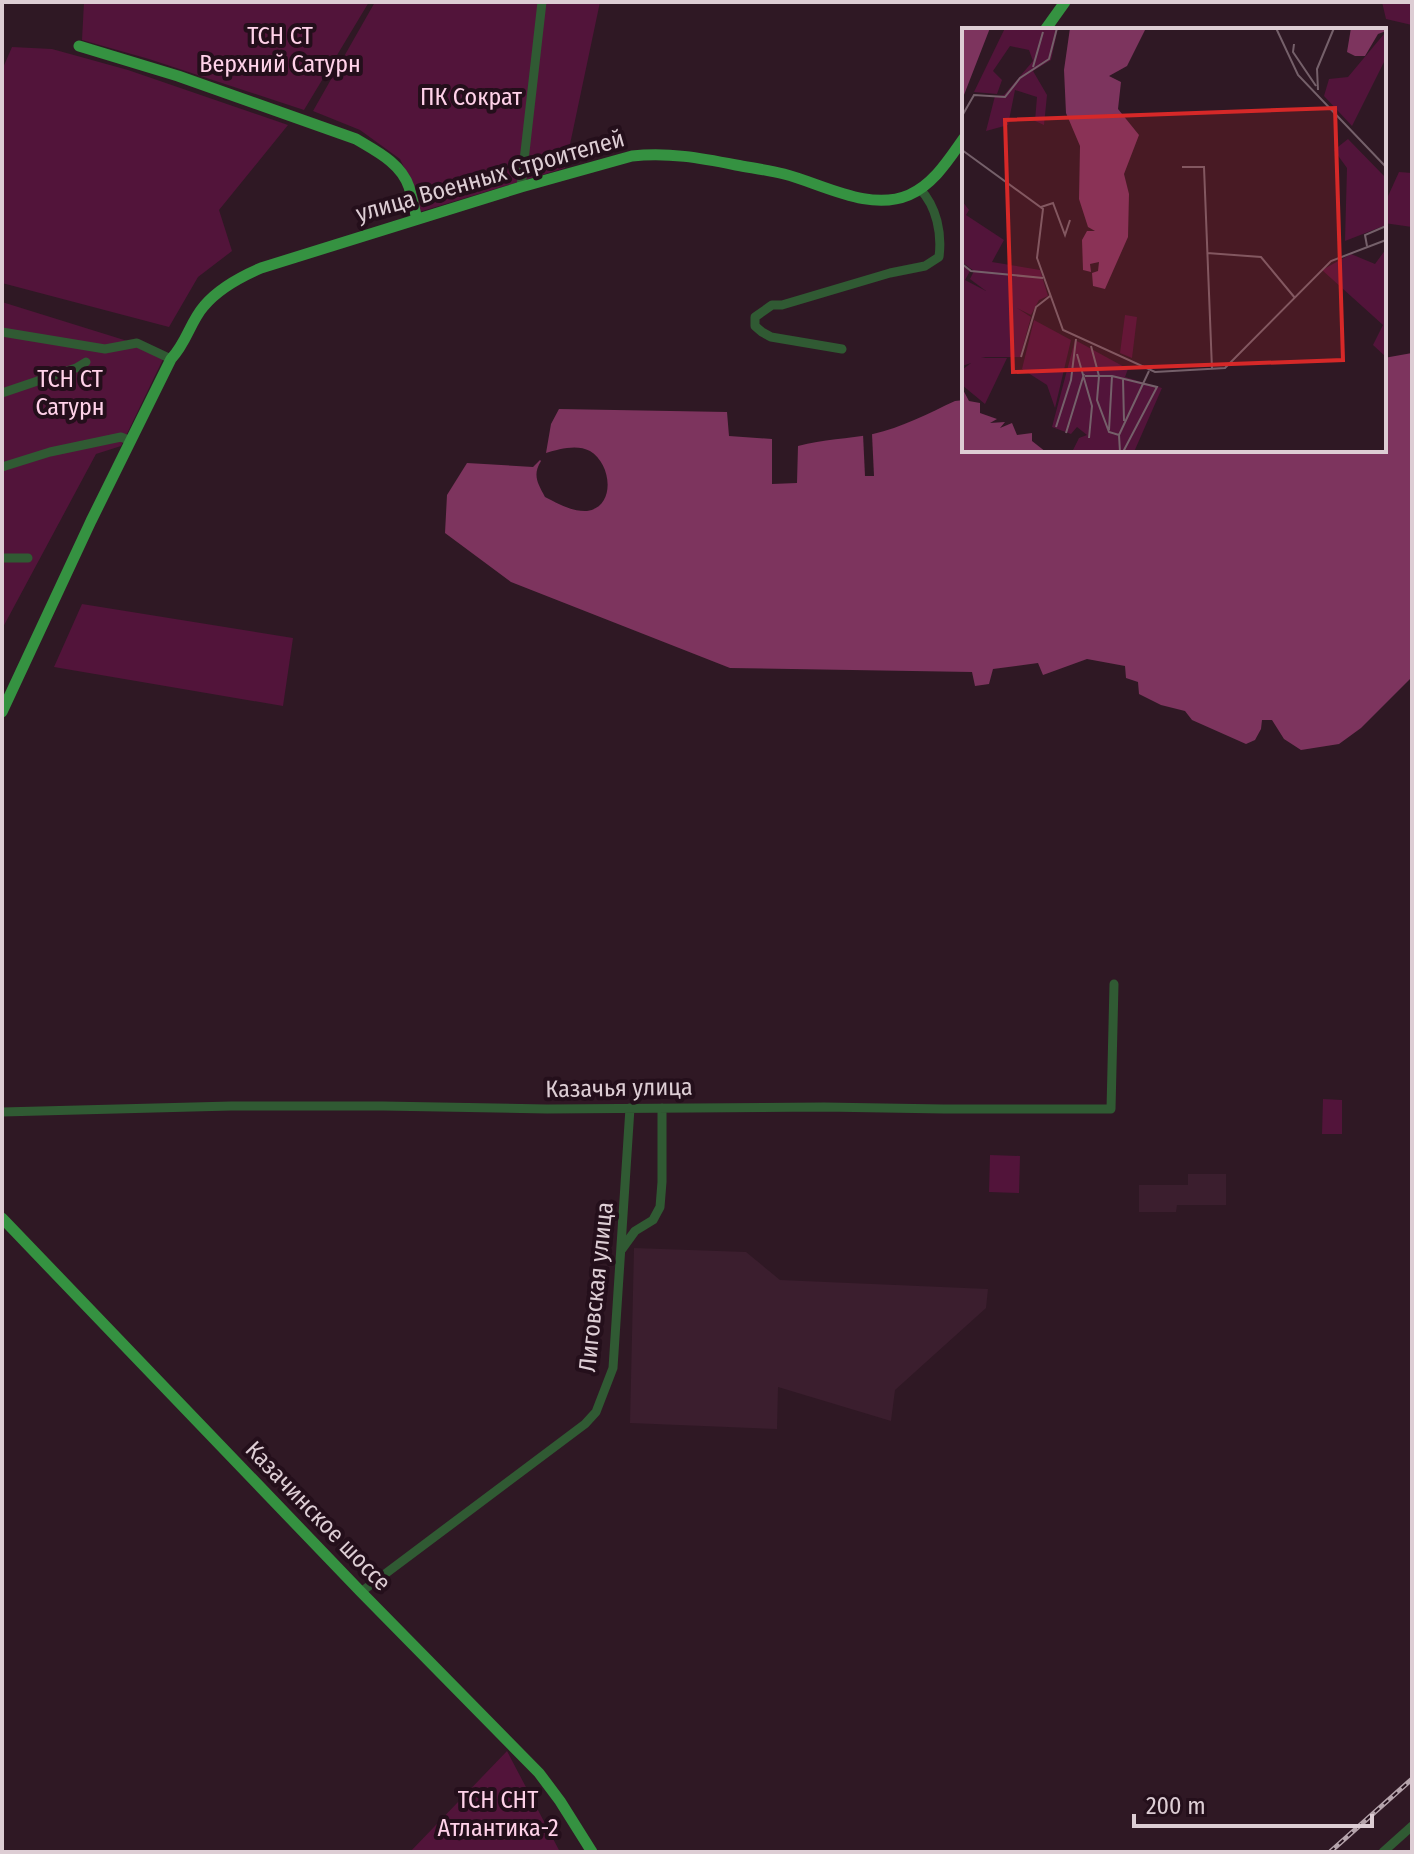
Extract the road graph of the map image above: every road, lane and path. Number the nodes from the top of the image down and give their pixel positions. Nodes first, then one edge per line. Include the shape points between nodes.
1 (542, 2) edge
2 (1065, 2) edge
3 (1046, 28) edge
4 (79, 46) dead end
5 (962, 141) edge
6 (408, 185) junction
7 (521, 187) junction
8 (920, 189) junction
9 (449, 209) junction
10 (417, 219) junction
11 (391, 227) junction
12 (2, 332) edge
13 (842, 349) dead end
14 (171, 359) junction
15 (86, 362) dead end
16 (2, 393) edge
17 (131, 441) junction
18 (2, 467) edge
19 (2, 558) edge
20 (28, 558) dead end
21 (2, 712) edge
22 (1114, 984) dead end
23 (630, 1108) junction
24 (662, 1108) junction
25 (2, 1112) edge
26 (2, 1218) edge
27 (622, 1249) junction
28 (361, 1592) junction
29 (1412, 1826) edge
30 (592, 1852) edge
31 (1383, 1852) edge

1 - 7 street
2 - 3 main road
4 - 6 main road via 356,139 396,166
5 - 8 main road
6 - 9 main road via 428,208
6 - 10 main road
6 - 11 main road via 407,209
7 - 8 main road, улица Военных Строителей via 655,153 784,174 877,200
7 - 9 main road, улица Военных Строителей
8 - 13 street via 935,212 939,257 925,266 772,305 755,317 755,326 771,337
9 - 10 main road, улица Военных Строителей
10 - 11 main road, улица Военных Строителей
11 - 14 main road, улица Военных Строителей via 241,277 204,306
12 - 14 street via 105,349 137,343
14 - 17 main road
15 - 16 street
17 - 18 street via 121,437
17 - 21 main road
19 - 20 street
22 - 24 street, Казачья улица via 1111,1109
23 - 24 street, Казачья улица
23 - 25 street, Казачья улица via 231,1106
23 - 27 street, Лиговская улица
24 - 27 street via 660,1207
26 - 28 main road, Казачинское шоссе
27 - 28 street, Лиговская улица via 613,1368 596,1412
28 - 30 main road, Казачинское шоссе via 539,1773
29 - 31 street

